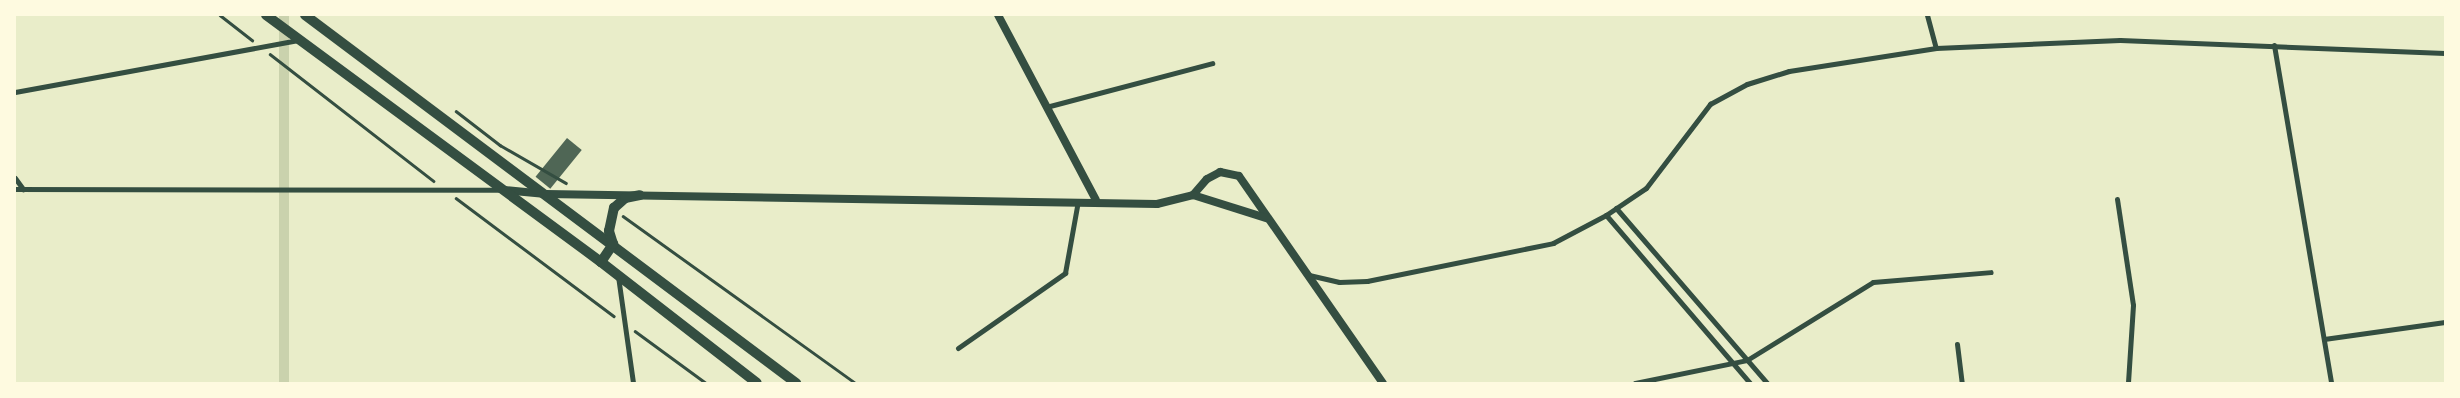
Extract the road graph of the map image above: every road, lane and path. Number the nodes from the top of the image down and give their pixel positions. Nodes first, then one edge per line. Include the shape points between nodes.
1 (220, 15) edge
2 (266, 15) edge
3 (305, 15) edge
4 (998, 15) edge
5 (1927, 15) edge
6 (299, 40) junction
7 (259, 45) dead end
8 (2274, 45) junction
9 (1936, 48) junction
10 (266, 51) dead end
11 (2445, 53) edge
12 (1212, 63) dead end
13 (15, 92) edge
14 (1046, 107) junction
15 (15, 178) edge
16 (436, 183) dead end
17 (15, 189) edge
18 (23, 189) junction
19 (502, 190) junction
20 (546, 194) junction
21 (452, 195) dead end
22 (640, 195) junction
23 (1193, 195) junction
24 (2117, 199) dead end
25 (1078, 200) junction
26 (1096, 200) junction
27 (1616, 208) junction
28 (1606, 215) junction
29 (1266, 218) junction
30 (613, 244) junction
31 (601, 262) junction
32 (1991, 272) dead end
33 (1308, 275) junction
34 (618, 276) junction
35 (618, 319) dead end
36 (2445, 322) edge
37 (634, 330) dead end
38 (2324, 340) junction
39 (1957, 344) dead end
40 (958, 348) dead end
41 (1747, 360) junction
42 (1731, 362) junction
43 (633, 383) edge
44 (706, 383) edge
45 (757, 383) edge
46 (796, 383) edge
47 (1383, 383) edge
48 (1635, 383) edge
49 (1750, 383) edge
50 (1767, 383) edge
51 (1962, 383) edge
52 (2128, 383) edge
53 (2331, 383) edge

1 - 7 path
2 - 6 main road
3 - 20 main road
4 - 14 street
5 - 9 street
6 - 13 street
6 - 19 main road
8 - 9 street via 2120,40
8 - 11 street
8 - 38 street
9 - 27 street via 1789,71 1747,84 1710,104 1646,188
10 - 16 path
12 - 14 street
14 - 26 street
15 - 18 street
17 - 18 street
18 - 19 street
19 - 20 street
19 - 31 main road
20 - 22 street
20 - 30 main road
21 - 35 path
22 - 25 street
22 - 30 main road via 625,198 614,208 609,231
23 - 26 street via 1157,204
23 - 29 street
23 - 29 street via 1207,179 1220,172 1239,176
24 - 52 street via 2133,305
25 - 26 street
25 - 40 street via 1065,273
27 - 28 street
27 - 41 street
28 - 33 street via 1553,243 1367,281 1339,282
28 - 42 street
29 - 33 street
30 - 31 main road
30 - 46 main road
31 - 34 main road
32 - 41 street via 1874,282
33 - 47 street
34 - 43 street
34 - 45 main road
36 - 38 street
37 - 44 path
38 - 53 street
39 - 51 street
41 - 42 street
41 - 50 street
42 - 48 street
42 - 49 street

